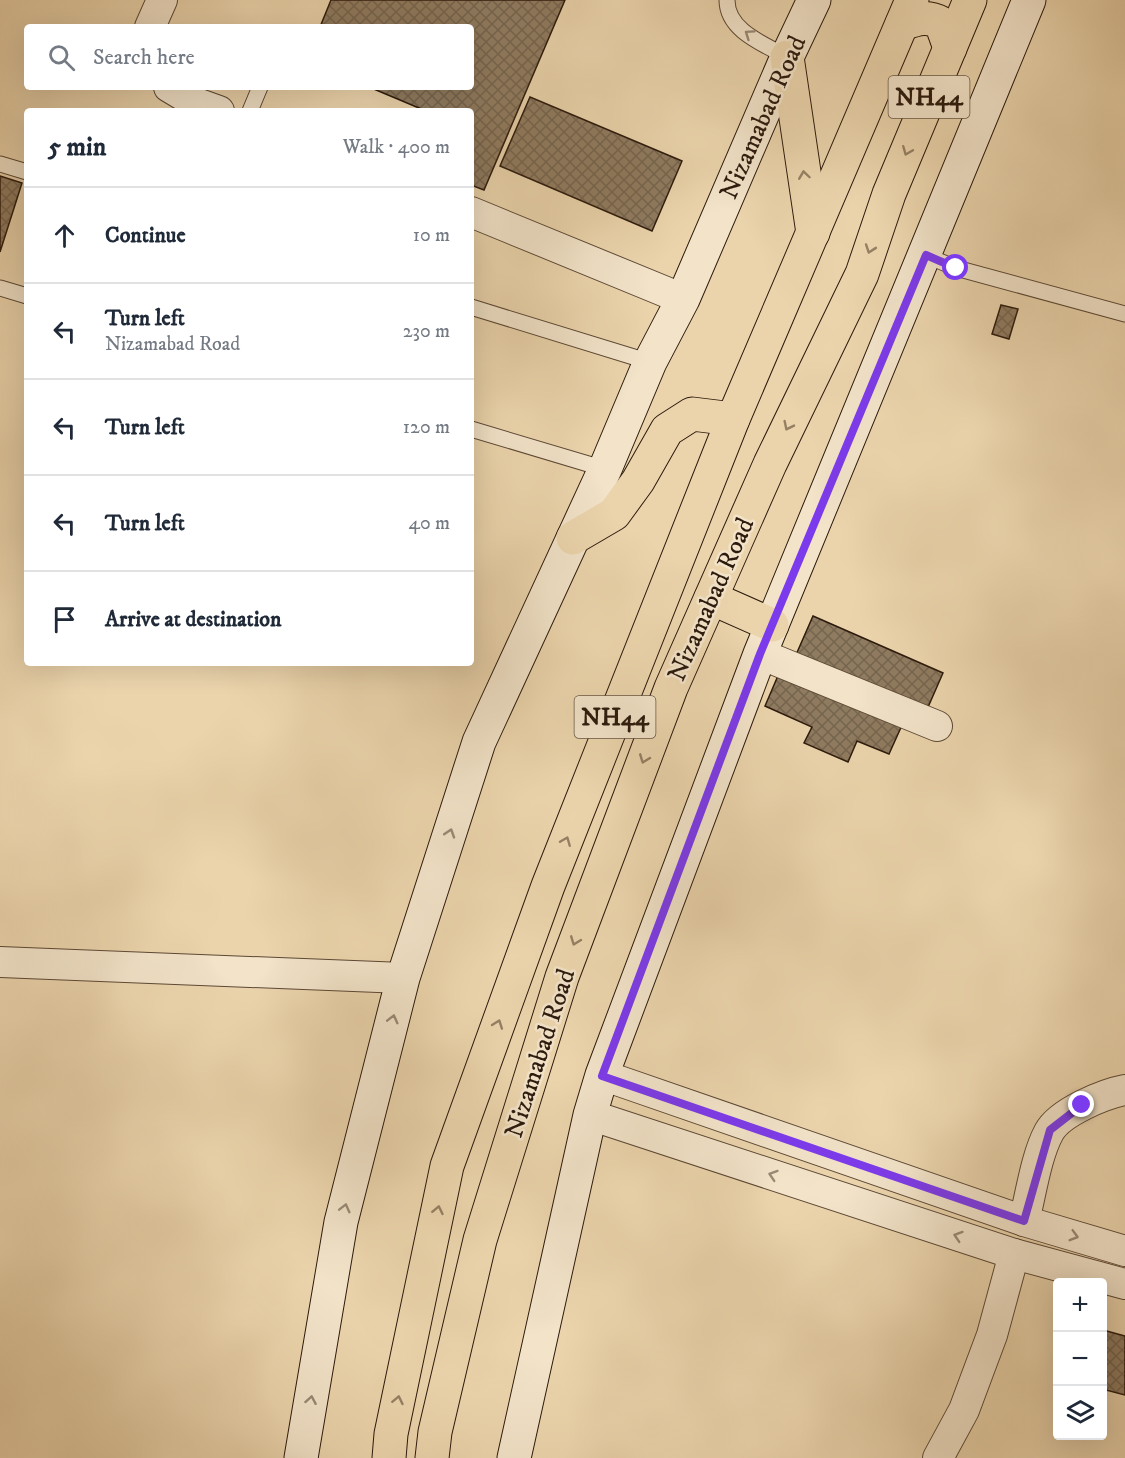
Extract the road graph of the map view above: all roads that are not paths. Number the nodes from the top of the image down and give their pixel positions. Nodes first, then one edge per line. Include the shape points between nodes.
1 (162, 0) edge
2 (727, 0) edge
3 (814, 0) edge
4 (970, 0) edge
5 (1029, 0) edge
6 (907, 12) edge
7 (151, 24) edge
8 (950, 48) junction
9 (787, 57) junction
10 (174, 90) edge
11 (259, 90) edge
12 (211, 108) edge
13 (251, 108) edge
14 (0, 164) edge
15 (24, 171) edge
16 (474, 213) edge
17 (813, 233) junction
18 (926, 255) junction
19 (0, 288) edge
20 (24, 295) edge
21 (683, 299) junction
22 (474, 308) edge
23 (1125, 314) edge
24 (650, 362) junction
25 (733, 419) junction
26 (474, 430) edge
27 (605, 469) junction
28 (573, 538) junction
29 (711, 598) junction
30 (766, 639) junction
31 (937, 726) dead end
32 (0, 962) edge
33 (403, 978) junction
34 (602, 1076) junction
35 (1125, 1090) edge
36 (590, 1115) junction
37 (1024, 1221) junction
38 (1125, 1251) edge
39 (1014, 1254) junction
40 (1125, 1284) edge
41 (301, 1458) edge
42 (389, 1458) edge
43 (432, 1458) edge
44 (514, 1458) edge
45 (938, 1458) edge

1 - 7 street
9 -> 2 lane via 746,33 730,18
3 - 9 main road, Nizamabad Road
4 - 8 highway, Nizamabad Road / NH44
5 - 18 main road
6 - 8 highway via 941,23
6 - 17 highway, Nizamabad Road / NH44
8 -> 29 highway, Nizamabad Road / NH44 via 861,274
17 -> 9 highway
9 - 21 main road, Nizamabad Road
10 - 12 street
11 - 13 lane
14 - 15 lane
16 - 21 street
17 - 25 highway, Nizamabad Road / NH44
18 - 23 lane via 956,268
18 - 30 main road
19 - 20 lane
21 - 24 main road, Nizamabad Road
22 - 24 lane
24 - 27 main road, Nizamabad Road
25 - 28 highway via 692,414 667,430 614,514
42 -> 25 highway, Nizamabad Road / NH44 via 447,1166 548,886
26 - 27 lane
27 - 28 main road, Nizamabad Road
33 -> 28 main road, Nizamabad Road via 479,742
29 - 30 highway
29 -> 43 highway, Nizamabad Road / NH44 via 671,688 562,977 480,1240
30 - 31 street
30 - 34 main road
32 - 33 street
41 -> 33 main road, Nizamabad Road via 341,1222
34 - 36 main road
34 - 37 street
35 - 37 street via 1104,1094 1082,1105 1050,1130
39 -> 36 street
36 - 44 main road
37 -> 38 street
39 - 40 street
39 - 45 street via 992,1335 964,1410

